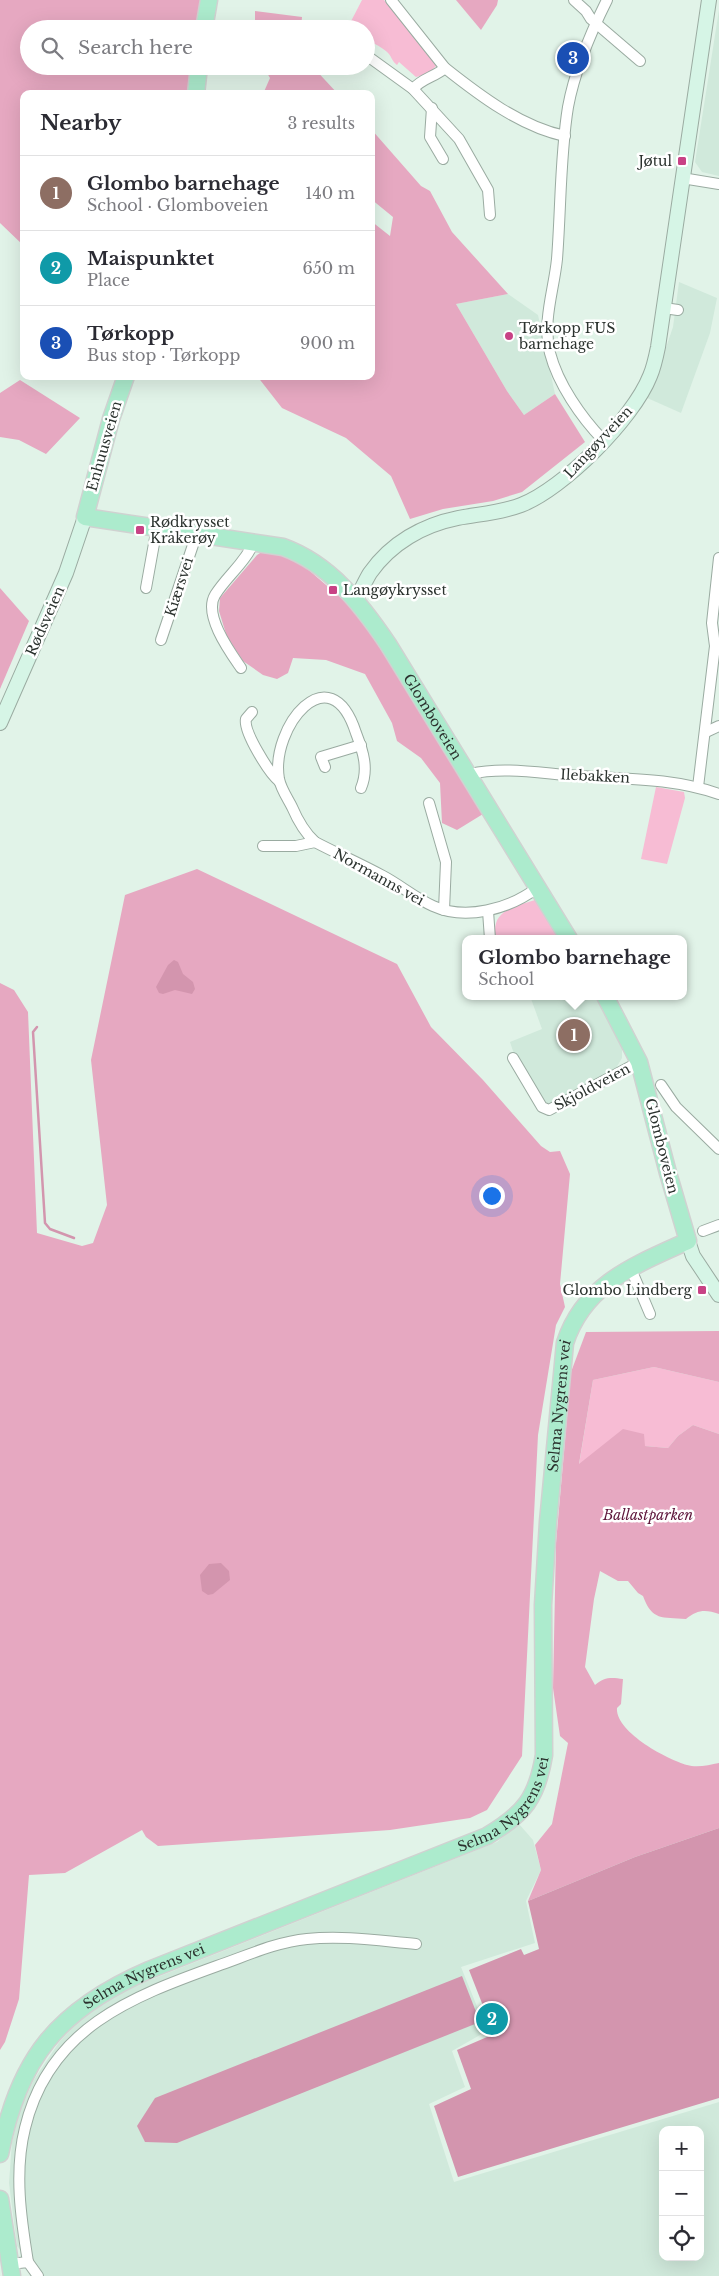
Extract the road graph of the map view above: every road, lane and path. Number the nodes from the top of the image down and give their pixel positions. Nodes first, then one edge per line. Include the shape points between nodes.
1 (209, 0) edge
2 (391, 0) edge
3 (574, 0) edge
4 (607, 0) edge
5 (709, 0) edge
6 (206, 20) edge
7 (595, 23) junction
8 (640, 61) dead end
9 (375, 62) edge
10 (445, 68) junction
11 (198, 75) edge
12 (413, 89) junction
13 (196, 90) edge
14 (432, 108) junction
15 (565, 136) junction
16 (444, 159) dead end
17 (682, 178) junction
18 (719, 184) edge
19 (490, 215) dead end
20 (664, 308) junction
21 (678, 310) dead end
22 (125, 380) edge
23 (603, 440) junction
24 (85, 517) junction
25 (157, 527) junction
26 (197, 533) junction
27 (254, 542) junction
28 (719, 558) edge
29 (146, 588) dead end
30 (350, 594) junction
31 (161, 640) dead end
32 (717, 641) edge
33 (241, 668) dead end
34 (252, 712) dead end
35 (0, 723) edge
36 (719, 726) edge
37 (706, 732) junction
38 (360, 745) junction
39 (325, 768) dead end
40 (470, 774) junction
41 (279, 781) junction
42 (698, 787) junction
43 (361, 788) dead end
44 (719, 794) edge
45 (429, 803) dead end
46 (315, 842) junction
47 (263, 846) dead end
48 (537, 888) junction
49 (444, 910) junction
50 (488, 910) junction
51 (490, 935) edge
52 (566, 935) edge
53 (607, 1000) edge
54 (513, 1058) dead end
55 (639, 1062) junction
56 (661, 1085) dead end
57 (719, 1149) edge
58 (719, 1225) edge
59 (703, 1231) dead end
60 (688, 1241) junction
61 (632, 1269) junction
62 (719, 1295) edge
63 (650, 1314) dead end
64 (416, 1944) dead end
65 (0, 2154) edge
66 (0, 2200) edge
67 (28, 2262) junction
68 (11, 2270) edge
69 (38, 2276) edge

1 - 6 main road
2 - 10 street
3 - 7 street
4 - 7 street
5 - 17 main road, Langøyveien
7 - 8 street
7 - 15 street via 575,80
9 - 12 street
10 - 12 street via 420,81
10 - 15 street via 504,110
11 - 13 main road
12 - 14 street
14 - 16 street via 430,137
14 - 19 street via 458,139 488,190
15 - 23 street via 548,337 560,379
17 - 18 street
17 - 20 main road, Langøyveien
20 - 21 street
20 - 23 main road, Langøyveien via 650,376 630,409
22 - 24 main road, Enhuusveien
23 - 30 main road, Langøyveien via 545,492 511,508 426,527 401,541
24 - 25 main road, Glomboveien
24 - 35 main road, Rødsveien via 66,572
25 - 26 main road, Glomboveien
25 - 29 street
26 - 27 main road, Glomboveien
26 - 31 street, Kiærsvei
27 - 30 main road, Glomboveien via 282,547 302,556
27 - 33 street via 215,595 212,604 218,628
28 - 32 street via 712,623
30 - 40 main road, Glomboveien via 388,644
32 - 37 street
34 - 41 street, Normanns vei via 246,719 246,730
36 - 37 street
37 - 42 street
38 - 39 street via 321,757
38 - 41 street, Normanns vei via 343,705 324,698 315,699 296,713 288,730 278,765
38 - 43 street, Normanns vei via 366,776
40 - 42 street, Ilebakken via 498,770 658,780
40 - 48 main road, Glomboveien
41 - 46 street, Normanns vei via 298,821
42 - 44 street, Ilebakken
45 - 49 street, Normanns vei via 446,862
46 - 47 street via 296,846
46 - 49 street, Normanns vei
48 - 50 street, Normanns vei via 525,897
48 - 52 main road, Glomboveien
49 - 50 street, Normanns vei via 466,913
50 - 51 street
53 - 55 main road, Glomboveien
54 - 55 street, Skjoldveien via 542,1107 549,1110
55 - 60 main road, Glomboveien
56 - 57 street via 676,1107
58 - 59 street
60 - 61 main road, Selma Nygrens vei
60 - 62 main road, Glomboveien via 693,1256
61 - 63 street
61 - 65 main road, Selma Nygrens vei via 608,1282 582,1306 565,1343 543,1604 544,1755 541,1775 526,1806 507,1824 487,1836 149,1970 104,1991 56,2030 29,2066 6,2120
64 - 67 street via 317,1938 280,1944 136,1997 92,2024 73,2040 47,2074 25,2126 19,2172
66 - 68 main road
67 - 68 street
67 - 69 street

